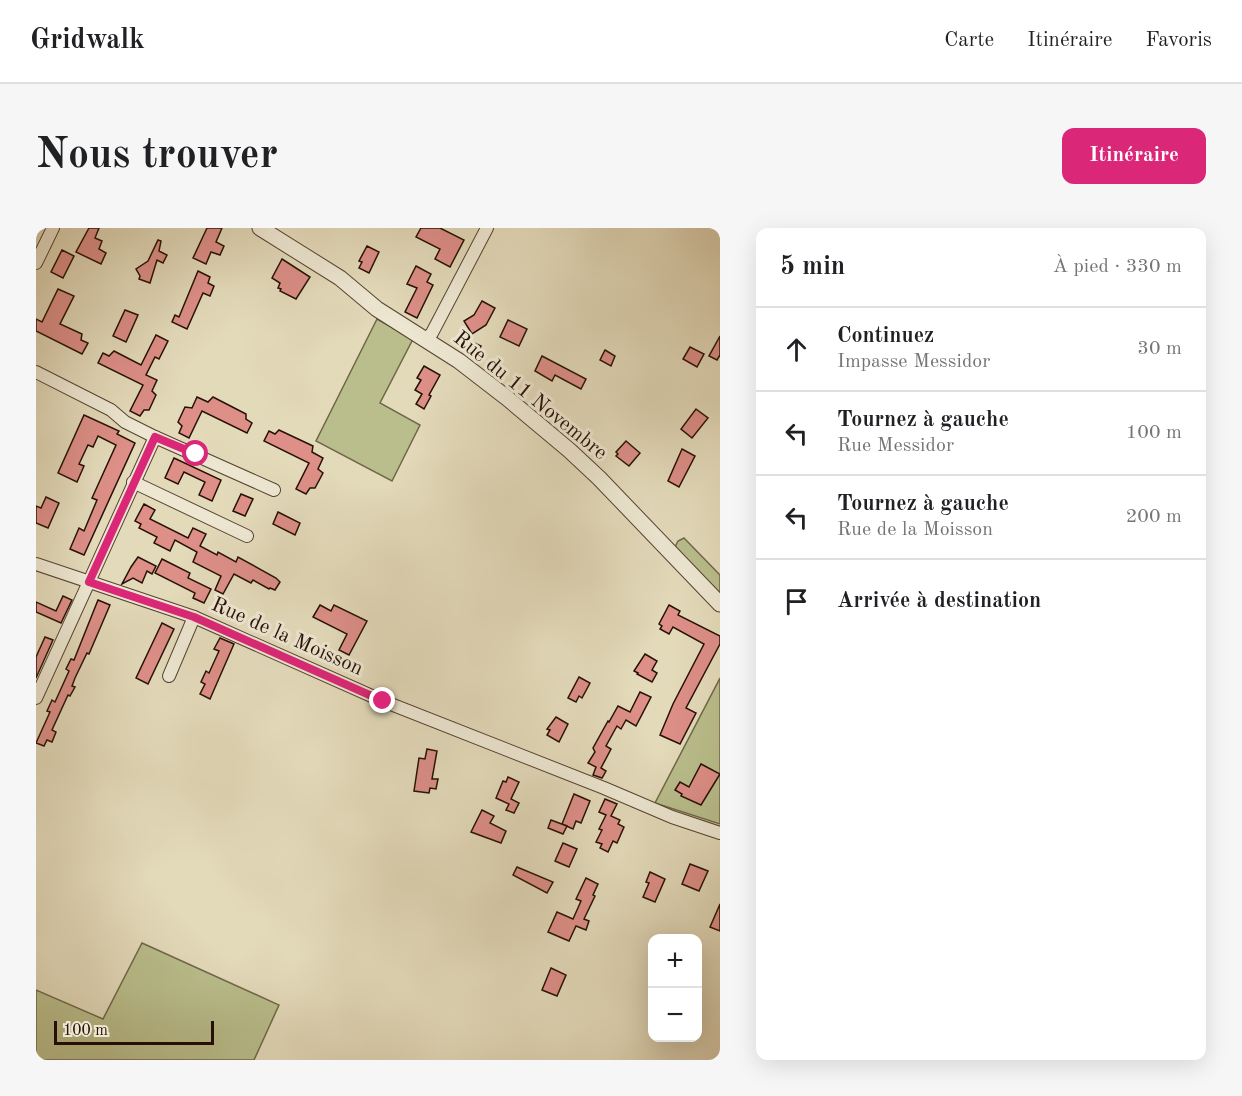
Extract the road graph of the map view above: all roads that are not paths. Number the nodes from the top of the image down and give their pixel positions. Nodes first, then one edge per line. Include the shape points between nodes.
1 (53, 228) edge
2 (260, 228) edge
3 (486, 229) edge
4 (36, 263) edge
5 (426, 340) junction
6 (36, 372) edge
7 (155, 437) junction
8 (133, 482) junction
9 (274, 490) dead end
10 (247, 536) dead end
11 (36, 564) edge
12 (89, 582) junction
13 (720, 604) edge
14 (194, 617) junction
15 (169, 676) dead end
16 (36, 698) edge
17 (720, 833) edge

1 - 4 street
2 - 5 street, Rue du 11 Novembre via 340,278 377,309
3 - 5 street
5 - 13 street, Rue du 11 Novembre via 459,361 569,450
6 - 7 street
7 - 8 street
7 - 9 street
8 - 10 street
8 - 12 street
11 - 12 street, Rue de la Moisson
12 - 14 street, Rue de la Moisson
12 - 16 street
14 - 15 street
14 - 17 street, Rue de la Moisson via 394,705

